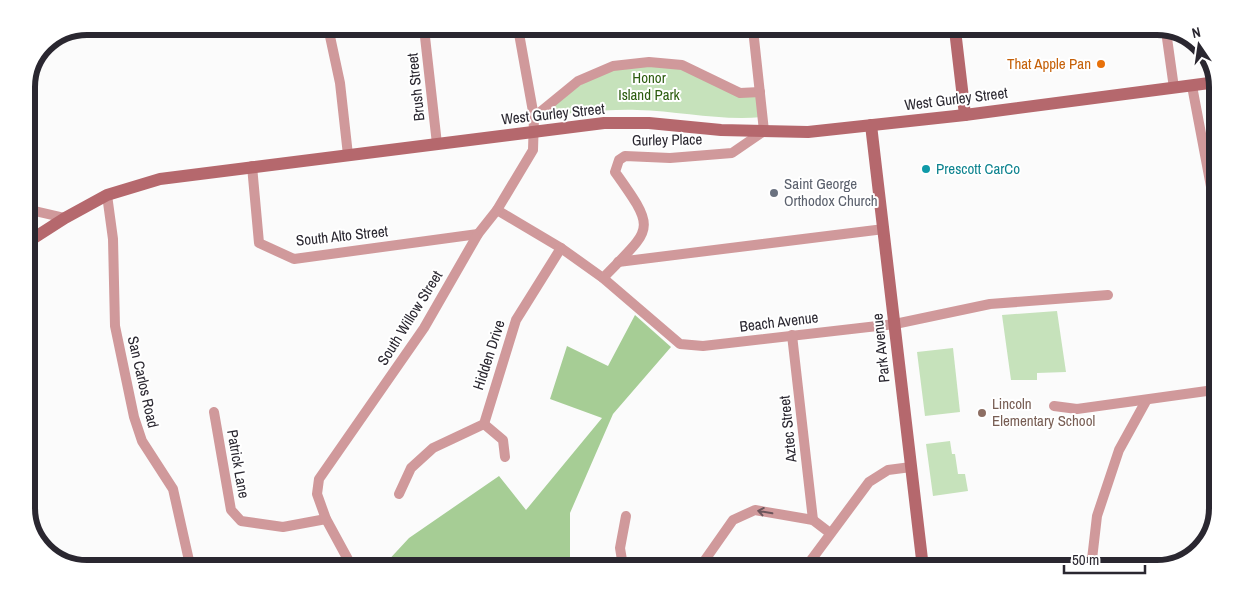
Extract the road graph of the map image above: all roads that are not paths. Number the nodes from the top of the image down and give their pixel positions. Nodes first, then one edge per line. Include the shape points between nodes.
1 (330, 35) edge
2 (425, 35) edge
3 (519, 35) edge
4 (753, 35) edge
5 (956, 35) edge
6 (1167, 36) edge
7 (1209, 83) edge
8 (1192, 86) junction
9 (1174, 88) junction
10 (760, 92) junction
11 (965, 115) junction
12 (534, 116) junction
13 (871, 125) junction
14 (535, 131) junction
15 (764, 131) junction
16 (437, 144) junction
17 (348, 155) junction
18 (252, 166) junction
19 (1209, 176) edge
20 (107, 195) junction
21 (497, 210) junction
22 (35, 211) edge
23 (65, 218) junction
24 (884, 229) junction
25 (478, 234) junction
26 (35, 237) edge
27 (561, 248) junction
28 (618, 262) junction
29 (602, 278) junction
30 (1108, 295) dead end
31 (895, 324) junction
32 (792, 334) junction
33 (1209, 391) edge
34 (1146, 401) junction
35 (1054, 406) dead end
36 (214, 412) dead end
37 (484, 424) junction
38 (506, 457) dead end
39 (911, 467) junction
40 (399, 494) dead end
41 (626, 516) dead end
42 (326, 519) junction
43 (813, 520) junction
44 (830, 533) junction
45 (189, 560) edge
46 (348, 560) edge
47 (622, 560) edge
48 (705, 560) edge
49 (811, 560) edge
50 (922, 560) edge
51 (1092, 560) edge

1 - 17 street via 340,83
2 - 16 street, Brush Street
3 - 12 street, South Willow Street
4 - 10 street
5 - 11 main road
6 - 9 street
7 - 8 main road, West Gurley Street
8 - 9 main road, West Gurley Street
8 - 19 street
9 - 11 main road, West Gurley Street
10 - 12 street via 740,93 682,65 649,62 613,66 578,81
10 - 15 street
11 - 13 main road, West Gurley Street
12 - 14 street, South Willow Street
13 - 15 main road, West Gurley Street via 808,132
13 - 24 main road, Park Avenue
14 - 15 main road, West Gurley Street via 604,123 640,123
14 - 16 main road, West Gurley Street
14 - 21 street, South Willow Street via 533,150
15 - 28 street, Gurley Place via 732,153 670,158 625,156 620,160 615,172 638,205 646,226 642,238
16 - 17 main road, West Gurley Street
17 - 18 main road, West Gurley Street
18 - 20 main road, West Gurley Street via 160,179
18 - 25 street, South Alto Street via 259,243 294,259
20 - 23 main road, West Gurley Street
20 - 45 street, San Carlos Road via 113,239 115,326 134,417 142,441 173,489
21 - 25 street, South Willow Street
21 - 27 street, Beach Avenue
22 - 23 street
23 - 26 main road, West Gurley Street
24 - 28 street
24 - 31 main road, Park Avenue
25 - 42 street, South Willow Street via 424,328 319,479 317,494
27 - 29 street, Beach Avenue
27 - 37 street, Hidden Drive via 516,320
28 - 29 street, Gurley Place
29 - 32 street, Beach Avenue via 680,344 703,346
30 - 31 street, Beach Avenue via 990,304
31 - 32 street, Beach Avenue
31 - 39 main road, Park Avenue
32 - 43 street, Aztec Street
33 - 34 street
34 - 35 street via 1077,409
34 - 51 street via 1119,450 1097,516
36 - 42 street, Patrick Lane via 231,510 241,521 283,527
37 - 38 street via 503,440
37 - 40 street via 432,448 411,468
39 - 44 street via 888,470 869,482
39 - 50 main road, Park Avenue
41 - 47 street via 620,548
42 - 46 street, South Willow Street
43 - 44 street
43 -> 48 street via 755,510 733,520
44 - 49 street

